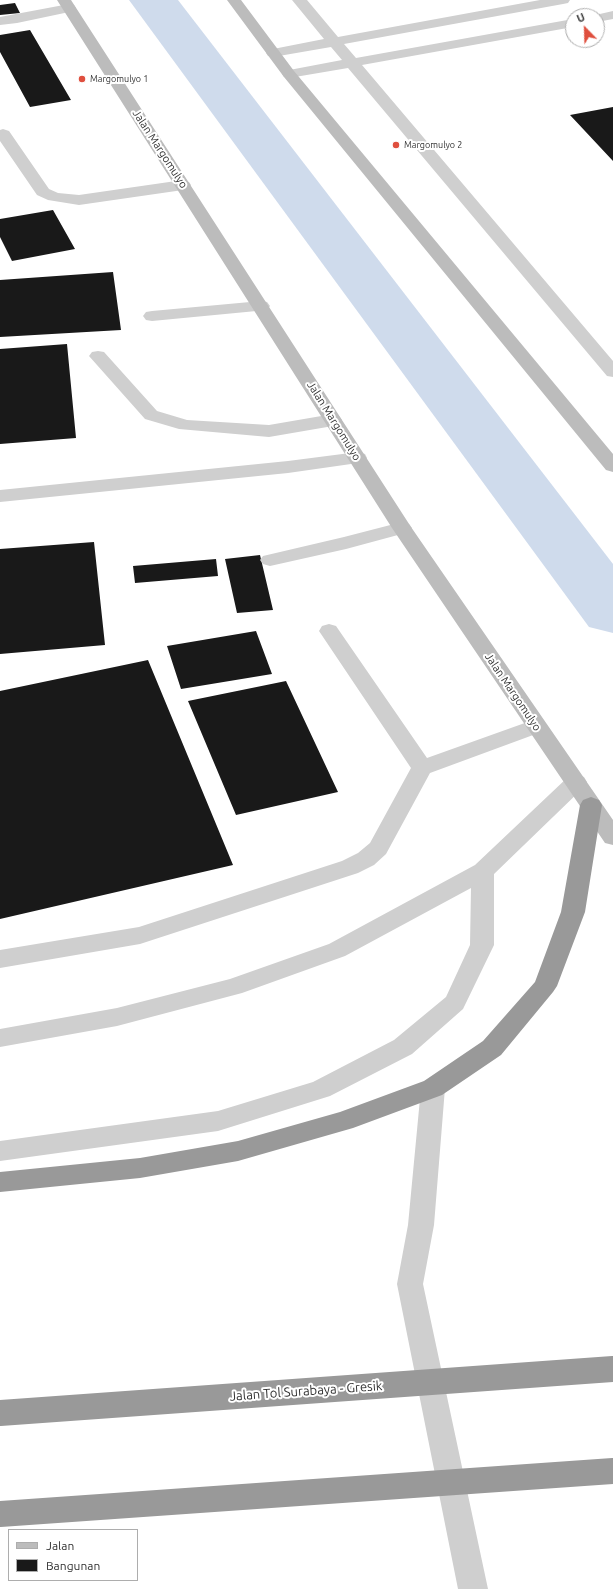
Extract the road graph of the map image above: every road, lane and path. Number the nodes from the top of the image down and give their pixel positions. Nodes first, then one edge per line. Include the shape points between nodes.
1 (234, 0) edge
2 (299, 0) edge
3 (563, 0) edge
4 (66, 4) edge
5 (0, 21) edge
6 (565, 24) edge
7 (336, 42) junction
8 (273, 54) junction
9 (352, 63) junction
10 (289, 74) junction
11 (4, 134) dead end
12 (183, 184) junction
13 (261, 306) junction
14 (152, 316) dead end
15 (98, 356) dead end
16 (613, 372) edge
17 (333, 420) junction
18 (358, 458) junction
19 (613, 466) edge
20 (0, 496) edge
21 (402, 528) junction
22 (270, 560) dead end
23 (329, 631) dead end
24 (536, 726) junction
25 (422, 768) junction
26 (576, 782) junction
27 (591, 805) junction
28 (613, 838) edge
29 (483, 871) junction
30 (0, 959) edge
31 (0, 1038) edge
32 (433, 1088) junction
33 (0, 1151) edge
34 (0, 1182) edge
35 (613, 1369) edge
36 (0, 1413) edge
37 (613, 1470) edge
38 (0, 1514) edge
39 (472, 1589) edge

1 - 8 main road
2 - 7 lane
3 - 7 lane
4 - 5 lane via 17,19
4 - 12 main road, Jalan Margomulyo
6 - 9 lane
7 - 8 lane
7 - 9 lane
8 - 10 main road
9 - 10 lane
9 - 16 lane
10 - 19 main road
11 - 12 lane via 43,192 54,197 79,200
12 - 13 main road, Jalan Margomulyo
13 - 14 lane
13 - 17 main road, Jalan Margomulyo
15 - 17 lane via 151,415 186,425 269,431
17 - 18 main road, Jalan Margomulyo
18 - 20 lane
18 - 21 main road, Jalan Margomulyo
21 - 22 lane
21 - 24 main road, Jalan Margomulyo
23 - 25 lane
24 - 25 lane
24 - 26 main road, Jalan Margomulyo
25 - 30 lane via 378,848 366,859 350,867 140,935
26 - 27 main road, Jalan Margomulyo
26 - 29 lane
27 - 28 main road, Jalan Margomulyo
27 - 32 highway via 573,912 545,986 492,1048
29 - 31 lane via 337,950 234,987 117,1017
29 - 33 lane via 482,945 455,1003 403,1047 321,1089 218,1121
32 - 34 highway via 344,1121 238,1151 140,1168
32 - 39 lane via 421,1225 410,1284
35 - 36 highway, Jalan Tol Surabaya - Gresik, bridge
37 - 38 highway, bridge

